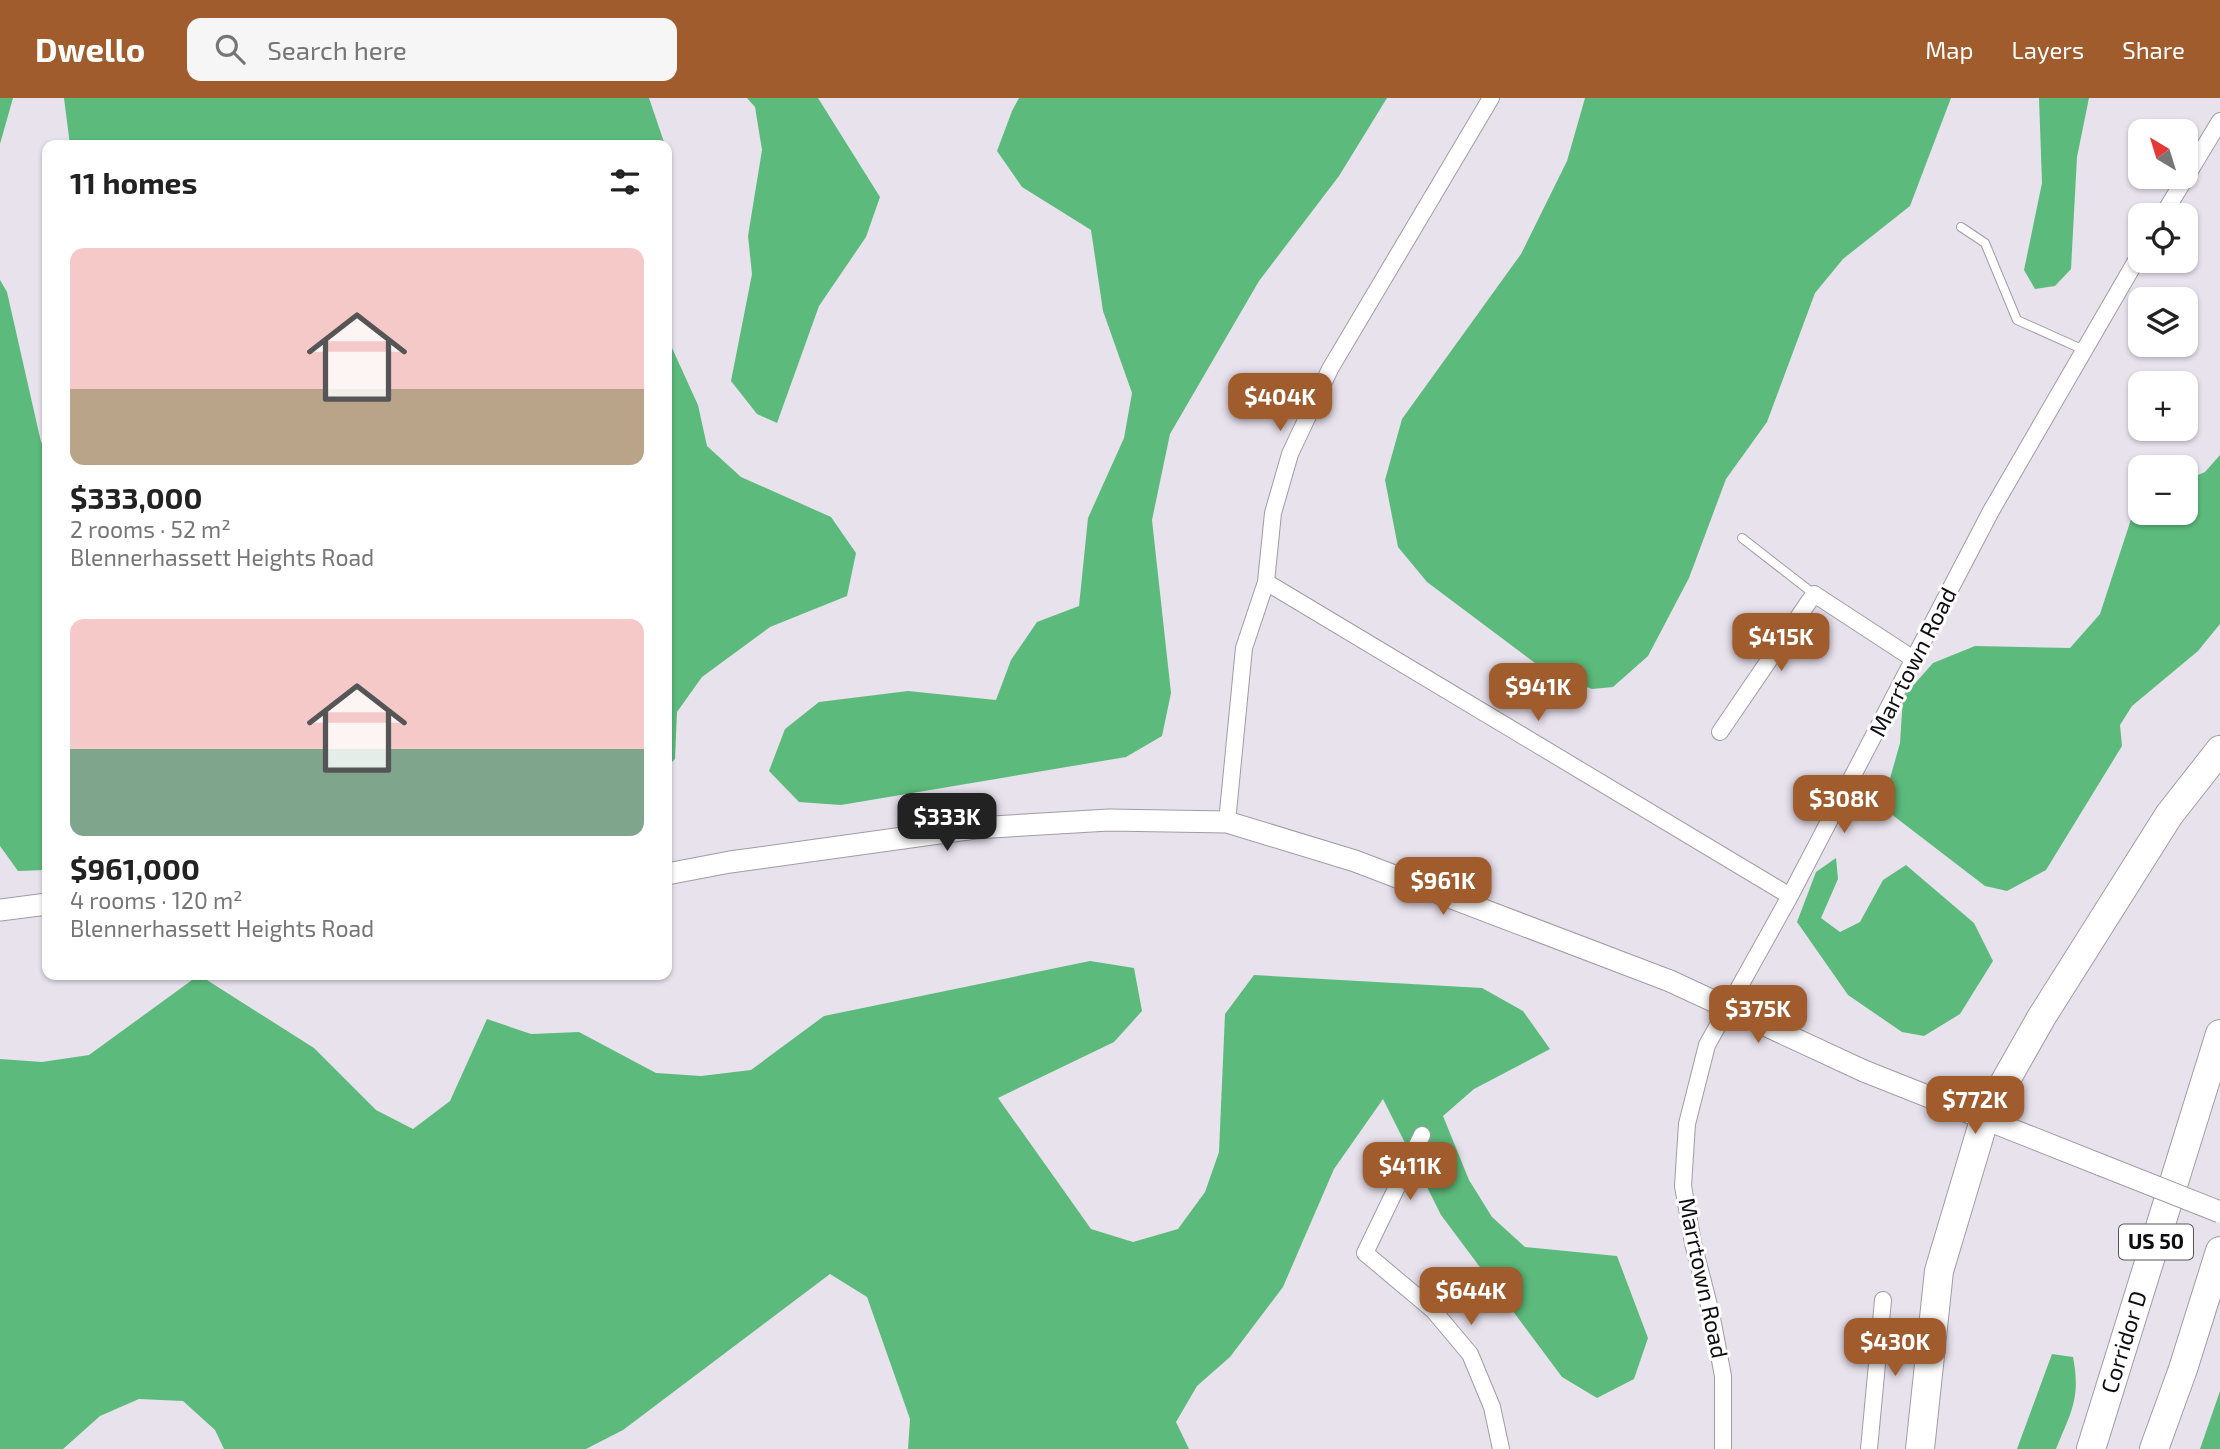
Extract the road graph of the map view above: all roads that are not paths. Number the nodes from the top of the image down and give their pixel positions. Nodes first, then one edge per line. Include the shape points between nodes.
1 (1491, 98) edge
2 (2220, 121) edge
3 (2170, 203) edge
4 (1961, 227) dead end
5 (2129, 273) edge
6 (2084, 350) junction
7 (1742, 538) dead end
8 (1266, 582) junction
9 (1814, 594) junction
10 (1915, 660) junction
11 (1720, 732) dead end
12 (2220, 750) edge
13 (1227, 822) junction
14 (672, 873) edge
15 (1790, 897) junction
16 (42, 905) edge
17 (0, 910) edge
18 (2220, 1034) edge
19 (1985, 1117) junction
20 (1422, 1135) dead end
21 (2220, 1212) edge
22 (2220, 1251) edge
23 (1883, 1300) dead end
24 (1501, 1449) edge
25 (1723, 1449) edge
26 (1869, 1449) edge
27 (1920, 1449) edge
28 (2091, 1449) edge
29 (2154, 1449) edge

1 - 8 street via 1330,369 1290,454 1273,513
2 - 3 street
4 - 6 lane via 1985,243 2017,320
5 - 6 street, Marrtown Road
6 - 10 street, Marrtown Road via 1992,511
7 - 9 lane
8 - 13 street via 1244,648
8 - 15 street
9 - 10 street
9 - 11 street
10 - 15 street, Marrtown Road
12 - 19 highway via 2162,826 2041,1018
13 - 14 street via 1109,820 975,828
13 - 19 street, bridge via 1355,861 1670,981 1864,1071
15 - 25 street, Marrtown Road via 1707,1045 1687,1124 1683,1186 1723,1376
16 - 17 street
18 - 28 highway, Corridor D / US 50
19 - 21 street, bridge
19 - 27 highway via 1940,1272
20 - 24 street via 1365,1253 1433,1310 1470,1354 1492,1407
22 - 29 highway, US 50
23 - 26 street

